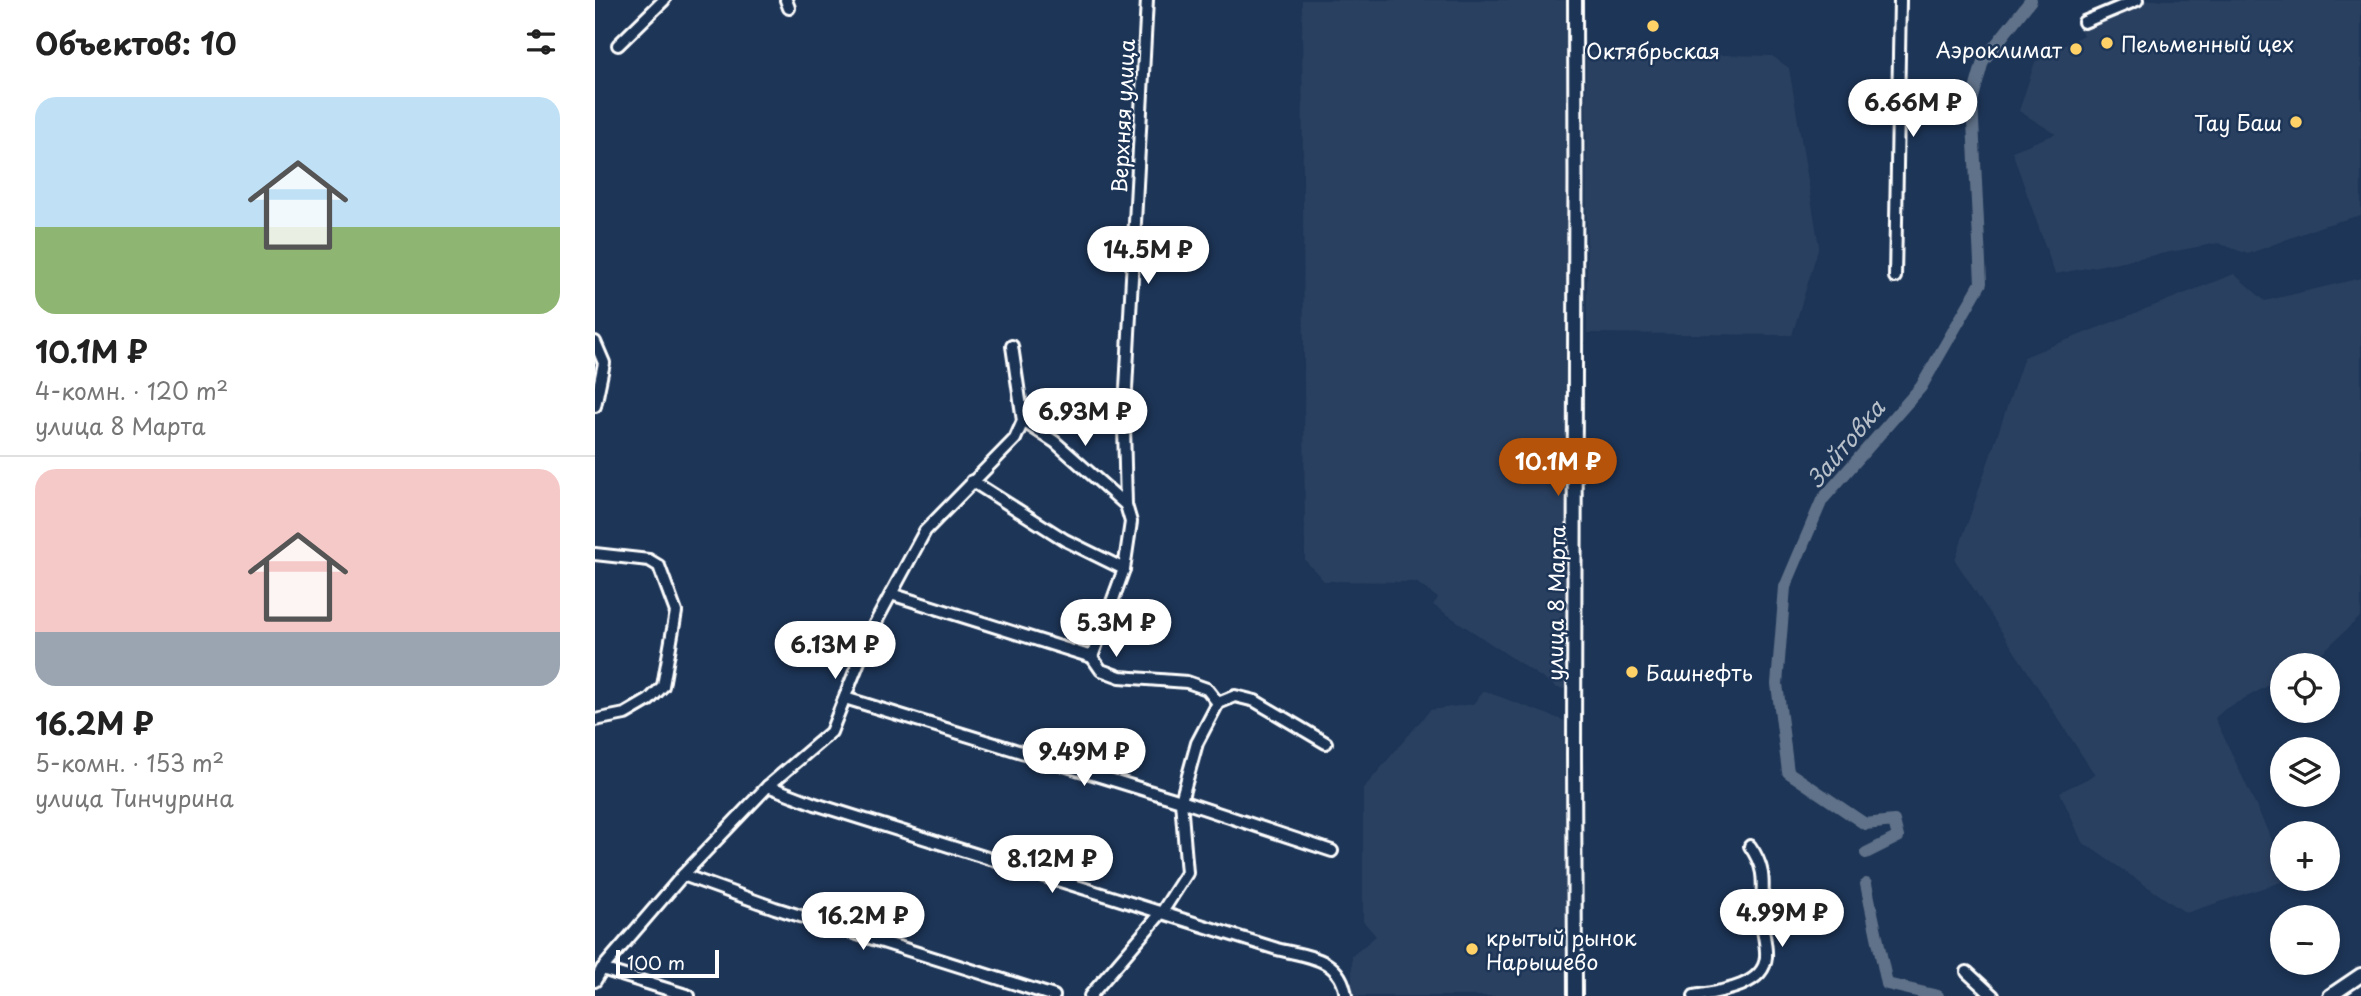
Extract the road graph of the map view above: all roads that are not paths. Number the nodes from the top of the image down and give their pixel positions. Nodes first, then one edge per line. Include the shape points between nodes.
1 (664, 0) edge
2 (1147, 0) edge
3 (1575, 0) edge
4 (1900, 0) edge
5 (2137, 0) edge
6 (2084, 22) dead end
7 (618, 45) dead end
8 (1895, 277) dead end
9 (595, 342) edge
10 (1013, 346) dead end
11 (595, 406) edge
12 (1023, 421) junction
13 (972, 481) junction
14 (1126, 505) junction
15 (595, 554) edge
16 (1124, 569) junction
17 (891, 594) junction
18 (1092, 657) junction
19 (845, 698) junction
20 (1218, 703) junction
21 (595, 720) edge
22 (1327, 743) dead end
23 (768, 786) junction
24 (1181, 801) junction
25 (1750, 846) dead end
26 (1332, 851) dead end
27 (683, 875) junction
28 (1162, 912) junction
29 (602, 969) junction
30 (1967, 972) dead end
31 (2361, 975) edge
32 (595, 981) edge
33 (1740, 992) edge
34 (689, 996) edge
35 (1054, 996) edge
36 (1090, 996) edge
37 (1346, 996) edge
38 (1575, 996) edge
39 (1694, 996) edge
40 (1993, 996) edge
41 (2330, 996) edge

1 - 7 street
2 - 14 street, Верхняя улица via 1124,426
3 - 38 main road, улица 8 Марта
4 - 8 street
5 - 6 street
9 - 11 street via 604,363
10 - 12 street
12 - 13 street via 1015,439
12 - 14 street via 1055,442
13 - 16 street via 1065,540
13 - 17 street via 926,531
14 - 16 street, Верхняя улица via 1131,522
15 - 21 street via 649,560 659,566 676,612 663,686 625,714
16 - 18 street, Верхняя улица
17 - 18 street
17 - 19 street
18 - 20 street via 1101,670 1120,677 1187,682 1207,689
19 - 23 street via 831,732
19 - 24 street
20 - 22 street via 1235,696 1255,701
20 - 24 street via 1197,743
23 - 27 street
23 - 28 street
24 - 26 street
24 - 28 street via 1187,873
25 - 33 street via 1764,876 1766,955 1761,971
27 - 29 street
27 - 35 street
28 - 36 street
28 - 37 street via 1328,962 1344,983
29 - 32 street
29 - 34 street
30 - 40 street
31 - 41 main road
33 - 39 street

